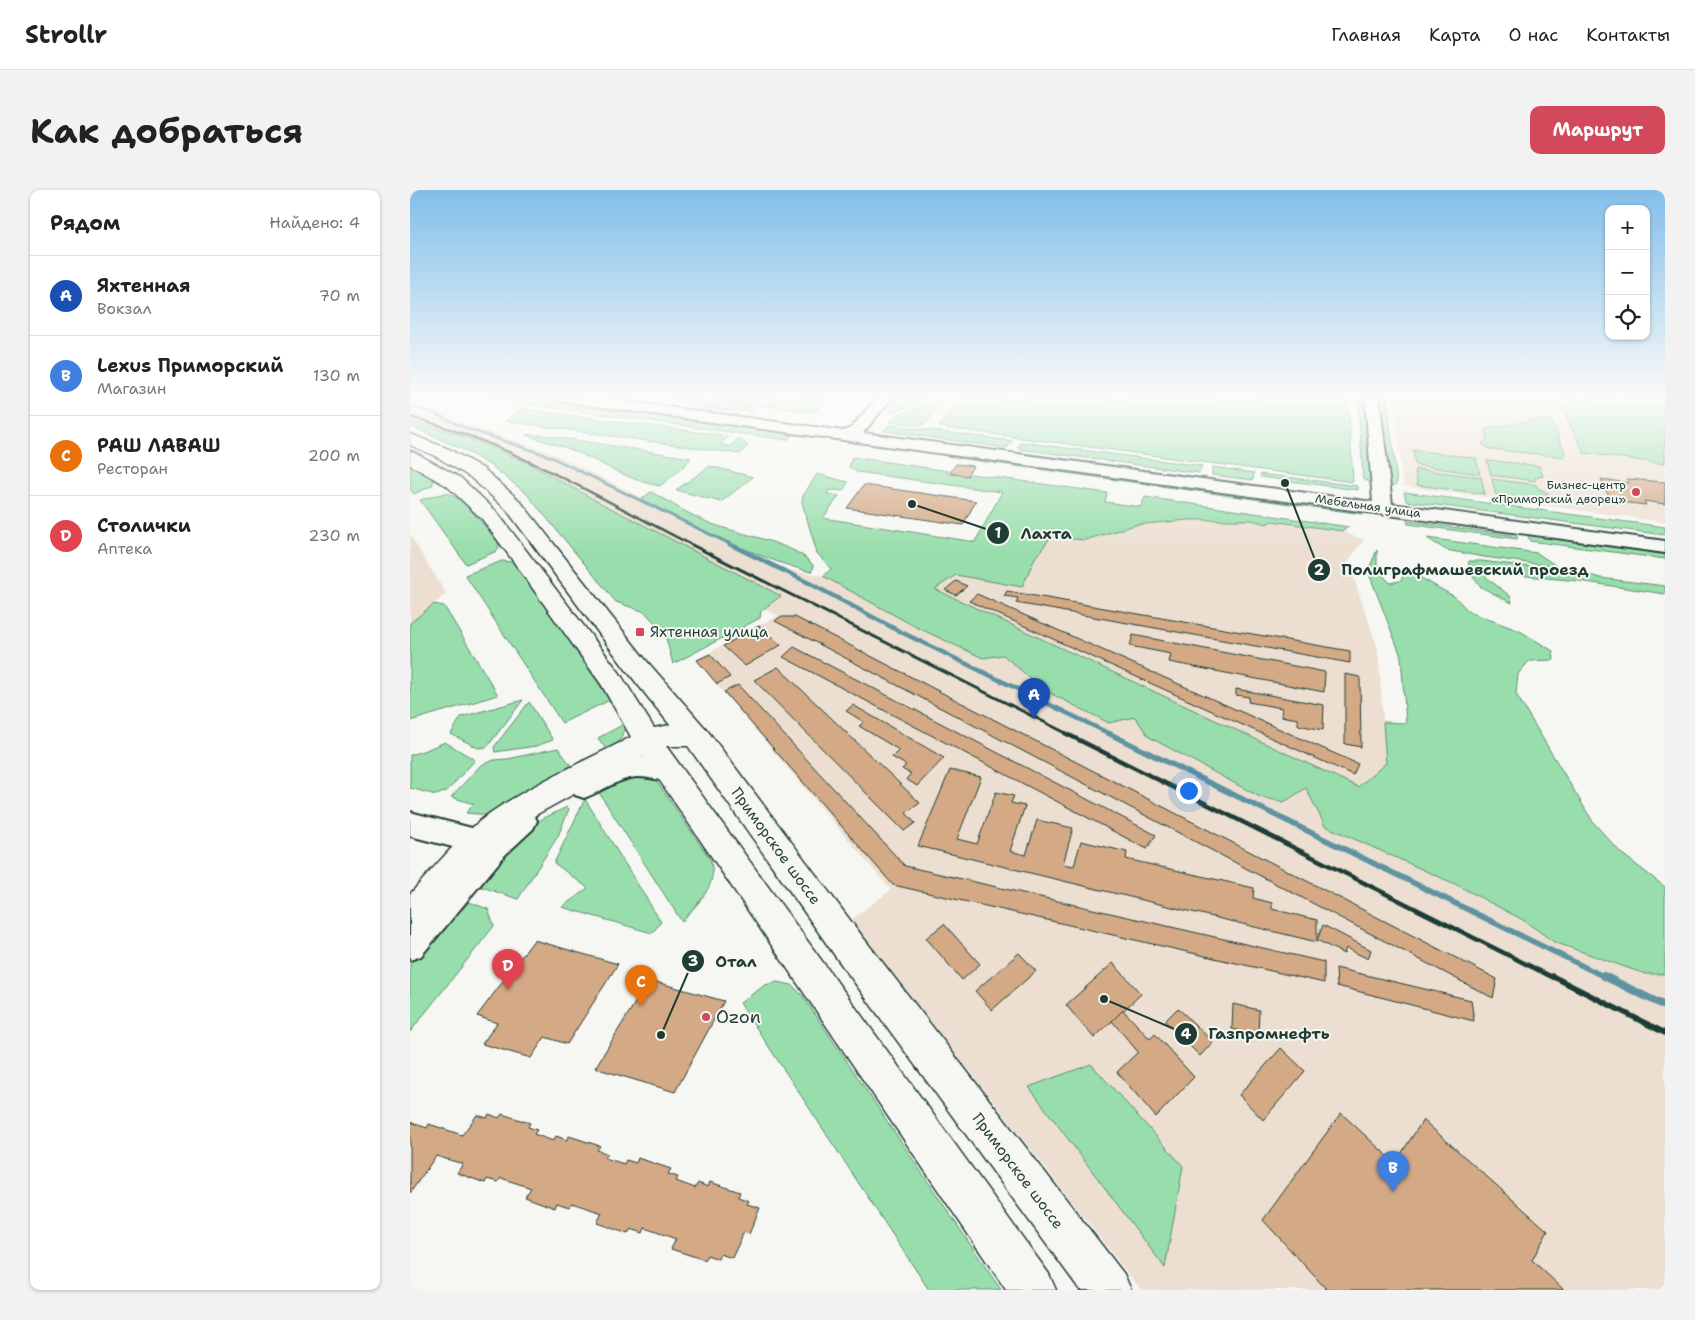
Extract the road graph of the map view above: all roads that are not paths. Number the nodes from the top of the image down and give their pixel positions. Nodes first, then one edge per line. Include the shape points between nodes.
1 (434, 449) edge
2 (977, 449) edge
3 (1377, 449) edge
4 (410, 457) edge
5 (1382, 504) junction
6 (1665, 539) edge
7 (1665, 547) edge
8 (697, 738) junction
9 (647, 742) junction
10 (669, 772) junction
11 (410, 824) edge
12 (487, 844) junction
13 (410, 918) edge
14 (410, 945) edge
15 (1033, 1290) edge
16 (1108, 1290) edge

1 - 8 main road, Приморское шоссе via 476,473 513,506
2 - 5 street, Мебельная улица
3 - 5 street
4 - 9 main road via 454,482 489,515 610,678
5 - 6 street, Мебельная улица
5 - 7 street, Мебельная улица
8 - 9 main road via 676,734
8 - 16 main road, Приморское шоссе via 850,948
9 - 10 main road
9 - 12 main road via 522,808 500,823
10 - 12 street via 648,766 622,768 528,817
10 - 15 main road
11 - 12 street
12 - 13 main road
12 - 14 street

